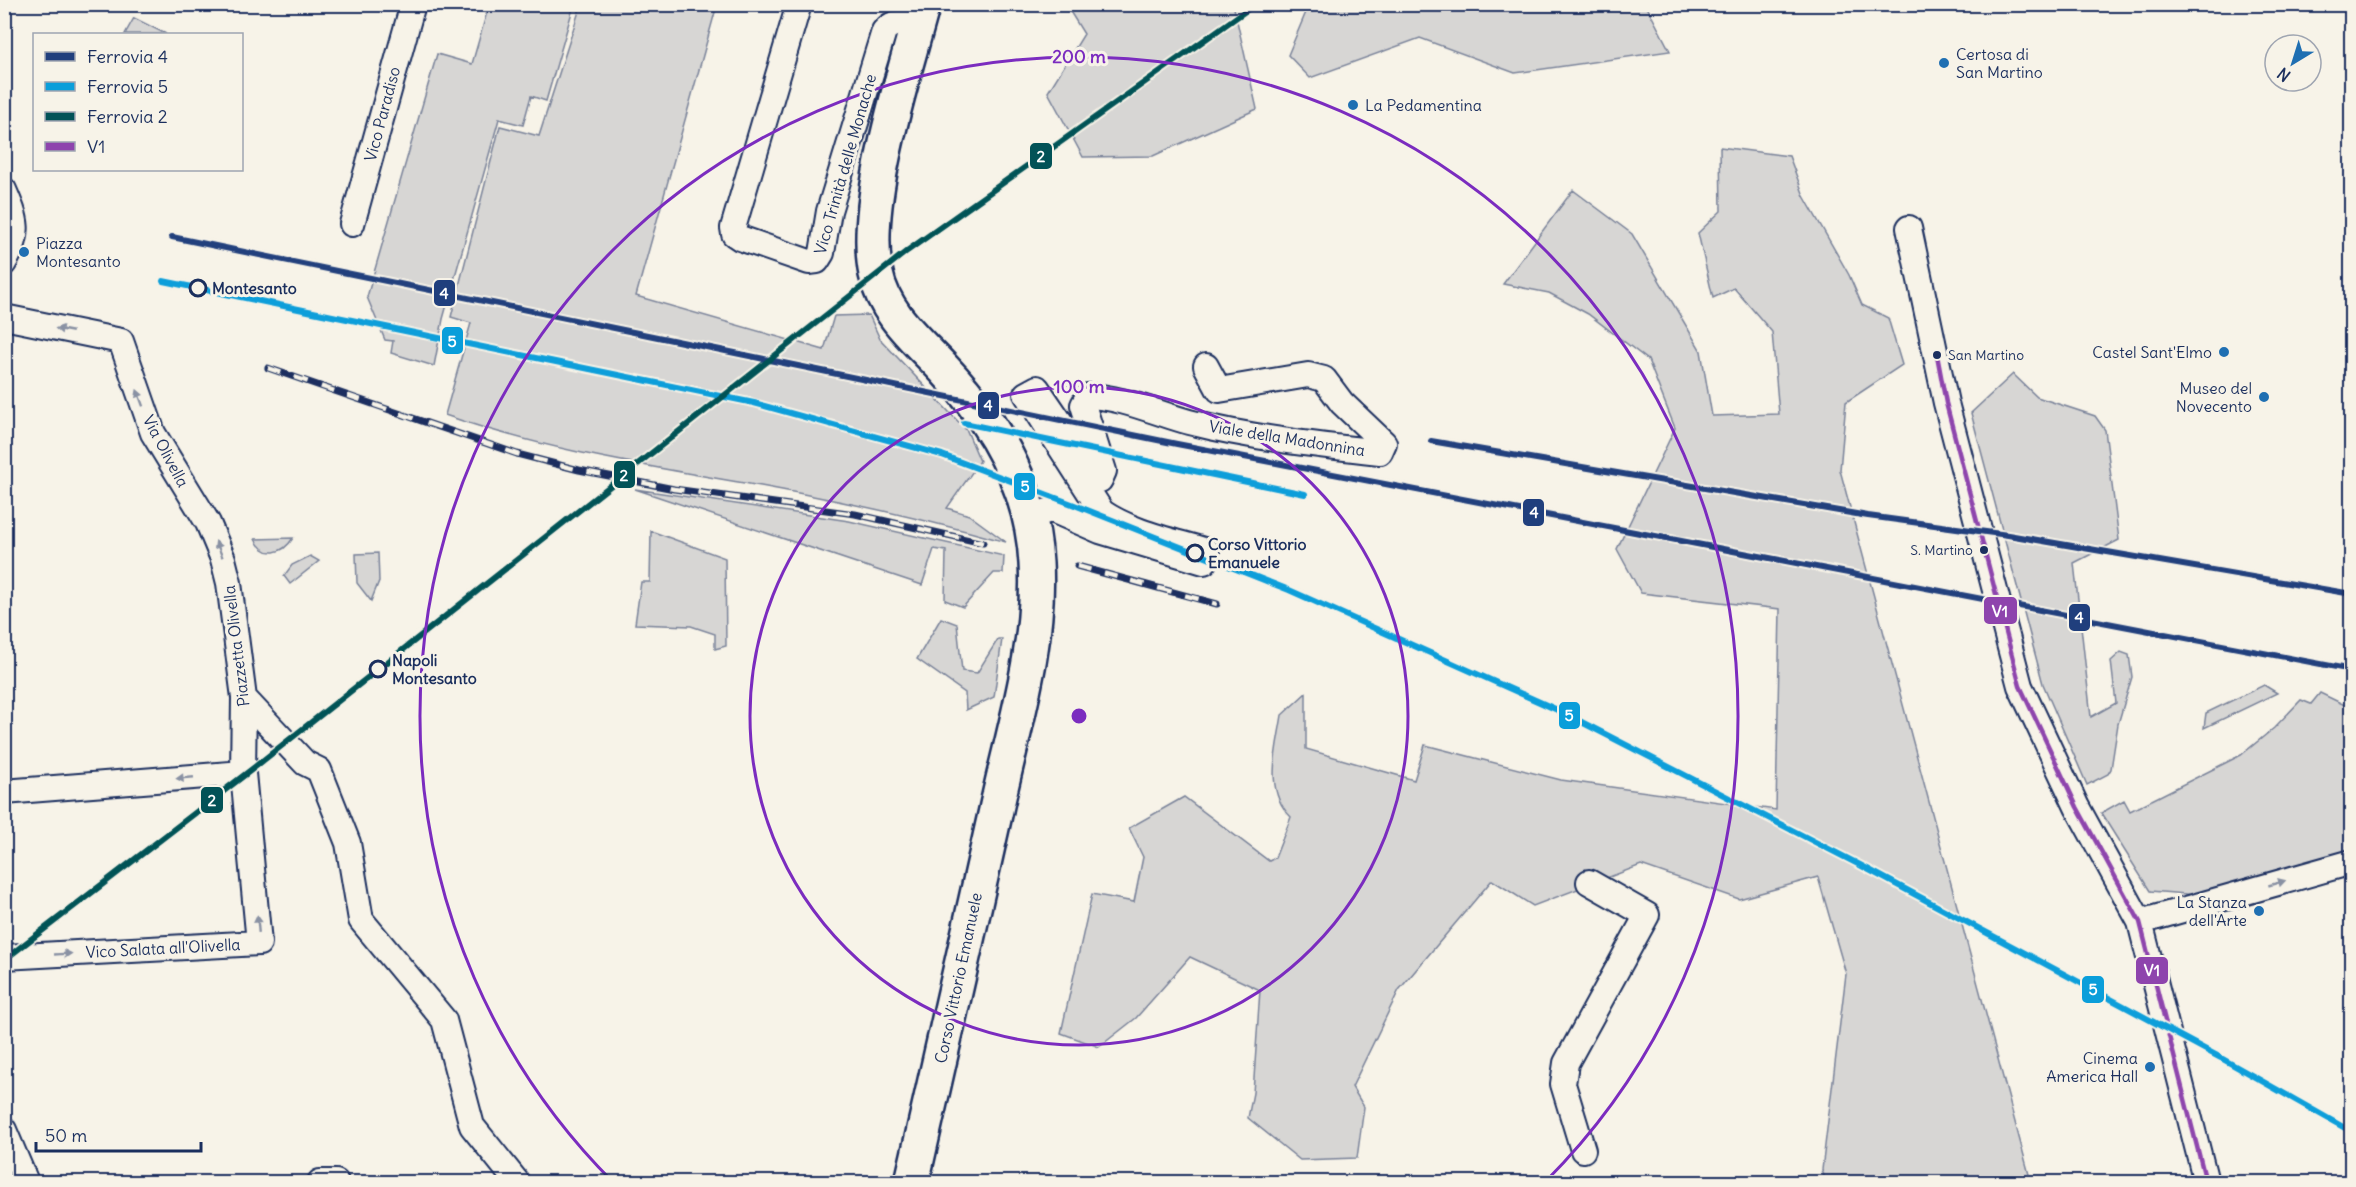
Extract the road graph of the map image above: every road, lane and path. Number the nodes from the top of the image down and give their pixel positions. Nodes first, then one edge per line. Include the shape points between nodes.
1 (413, 4) edge
2 (800, 4) edge
3 (921, 15) edge
4 (4, 190) edge
5 (352, 224) dead end
6 (1910, 228) dead end
7 (4, 263) edge
8 (4, 317) edge
9 (1206, 366) dead end
10 (1029, 516) junction
11 (208, 523) joint
12 (244, 698) junction
13 (243, 773) junction
14 (4, 792) edge
15 (2352, 862) edge
16 (1589, 882) dead end
17 (2140, 922) junction
18 (4, 957) edge
19 (4, 1130) edge
20 (1583, 1150) dead end
21 (26, 1182) edge
22 (320, 1182) edge
23 (336, 1182) edge
24 (517, 1182) edge
25 (912, 1182) edge
26 (2206, 1182) edge

1 - 5 street, Vico Paradiso
2 - 3 street, Vico Trinità delle Monache via 733,228 740,238 809,262 817,261 822,254 829,210 884,31 890,24
3 - 10 main road, Corso Vittorio Emanuele via 888,136 875,214 876,275 892,314 974,402 1000,440
4 - 7 street via 17,226 13,247
6 - 17 street via 1946,403 2020,686 2077,807
11 -> 8 street, Via Olivella via 153,433 122,341
9 - 10 street, Viale della Madonnina via 1219,390 1308,375 1324,379 1342,403 1384,443 1380,452 1244,434 1103,396 1088,396 1083,405 1104,471 1100,480 1037,388 1026,394 1102,512 1142,531 1207,551 1204,562 1100,531 1052,510
10 - 25 main road, Corso Vittorio Emanuele via 1036,561 1033,634
12 -> 11 street, Piazzetta Olivella via 229,584
12 - 13 street, Piazzetta Olivella
12 - 24 street via 305,763 319,770 348,843 361,920 444,1020 472,1126
13 -> 14 street
18 -> 13 street, Vico Salata all'Olivella via 259,943
17 -> 15 street
16 - 20 street via 1647,915 1566,1063 1563,1084
17 - 26 street
19 - 21 street
22 - 23 street

